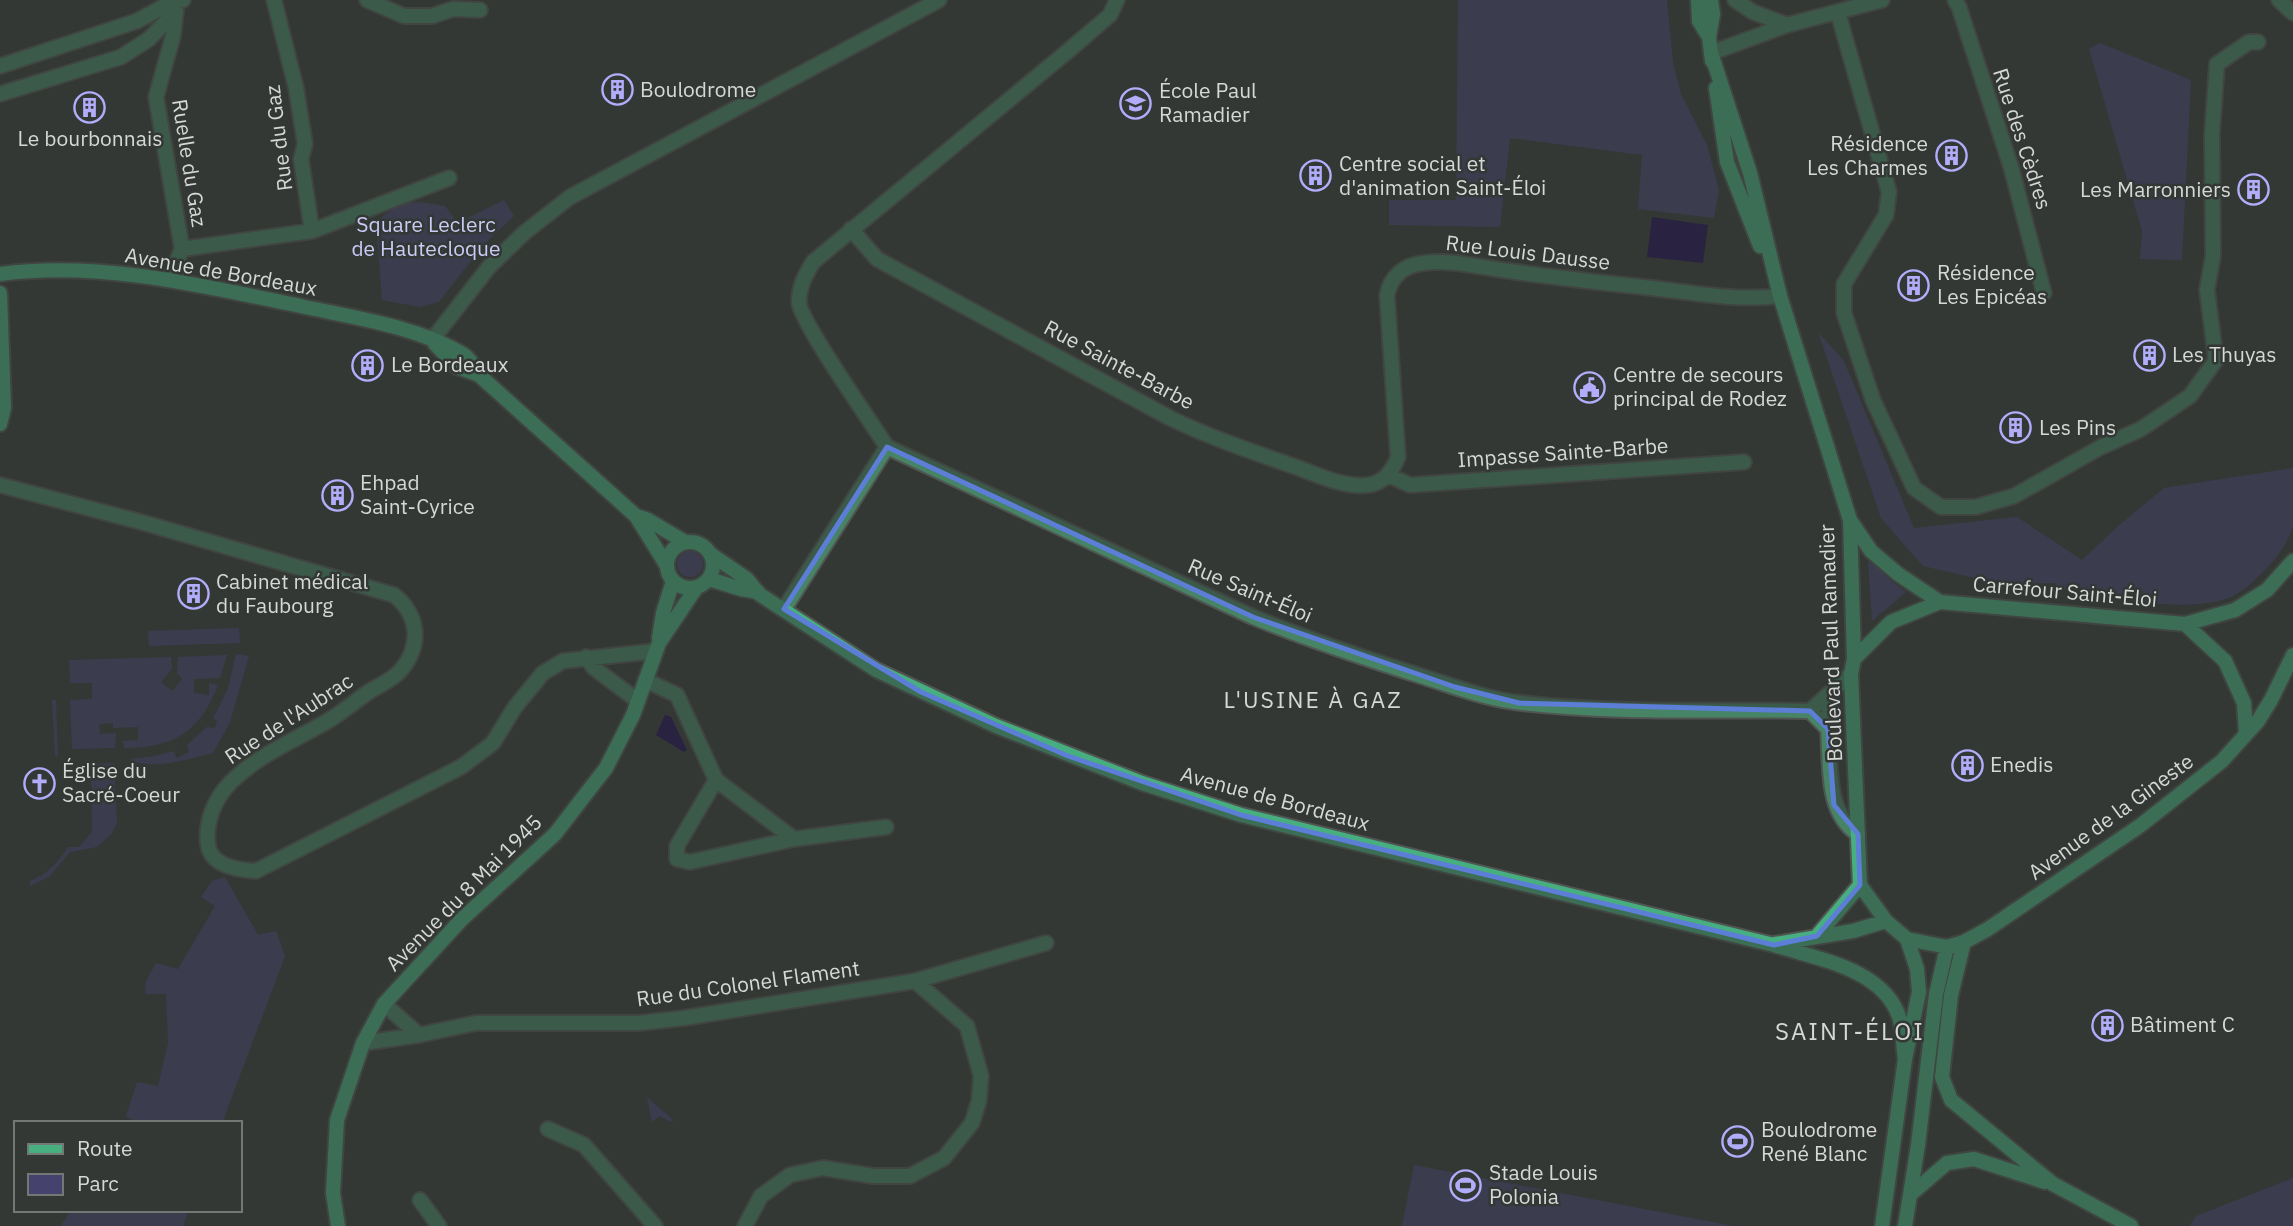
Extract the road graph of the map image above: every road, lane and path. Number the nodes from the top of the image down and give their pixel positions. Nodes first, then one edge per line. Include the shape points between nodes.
1 (274, 0) edge
2 (366, 0) edge
3 (939, 0) edge
4 (1117, 0) edge
5 (1698, 0) edge
6 (1711, 0) edge
7 (1735, 0) edge
8 (1882, 0) edge
9 (1955, 0) edge
10 (2279, 0) edge
11 (172, 3) edge
12 (480, 10) dead end
13 (1838, 13) junction
14 (2293, 13) edge
15 (1787, 24) junction
16 (1709, 37) junction
17 (2258, 42) dead end
18 (1711, 53) junction
19 (0, 66) edge
20 (0, 94) edge
21 (449, 178) dead end
22 (851, 229) junction
23 (312, 231) junction
24 (183, 249) junction
25 (0, 274) edge
26 (169, 280) junction
27 (0, 293) edge
28 (2044, 293) dead end
29 (1780, 296) junction
30 (0, 322) edge
31 (432, 341) junction
32 (0, 424) edge
33 (887, 447) junction
34 (1744, 462) dead end
35 (1388, 475) junction
36 (0, 485) edge
37 (636, 516) junction
38 (1850, 520) junction
39 (685, 542) junction
40 (712, 555) junction
41 (2293, 561) edge
42 (667, 566) junction
43 (709, 579) junction
44 (673, 581) junction
45 (696, 588) junction
46 (758, 592) junction
47 (1940, 602) junction
48 (784, 609) junction
49 (2185, 624) junction
50 (657, 647) junction
51 (2293, 656) edge
52 (586, 657) junction
53 (1854, 659) junction
54 (1851, 674) junction
55 (645, 680) junction
56 (1830, 693) junction
57 (638, 701) junction
58 (1810, 711) junction
59 (1828, 729) junction
60 (2246, 733) junction
61 (716, 780) junction
62 (886, 827) dead end
63 (1858, 834) junction
64 (794, 839) junction
65 (1860, 885) junction
66 (1886, 921) junction
67 (1817, 936) junction
68 (1907, 939) junction
69 (1964, 942) junction
70 (1046, 943) dead end
71 (1774, 945) junction
72 (1947, 947) junction
73 (915, 981) junction
74 (384, 1004) junction
75 (419, 1035) junction
76 (363, 1043) junction
77 (1905, 1059) junction
78 (548, 1129) dead end
79 (2053, 1184) junction
80 (1911, 1194) junction
81 (420, 1200) dead end
82 (338, 1226) edge
83 (439, 1226) edge
84 (655, 1226) edge
85 (745, 1226) edge
86 (1882, 1226) edge
87 (1905, 1226) edge
88 (2132, 1226) edge

1 - 23 street, Rue du Gaz via 296,88
2 - 12 street via 404,16
3 - 31 street via 570,197 489,267
4 - 22 street via 1110,15
5 - 16 main road, Boulevard Paul Ramadier via 1699,21
6 - 16 main road, Boulevard Paul Ramadier
7 - 15 street
8 - 13 street
9 - 28 street, Rue des Cèdres via 2011,167
10 - 14 street
11 - 19 street via 137,21
11 - 20 street via 149,39 121,57
11 - 24 street, Ruelle du Gaz via 173,36 156,97
13 - 15 street
13 - 17 street via 1889,192 1886,215 1844,284 1844,313 1872,400 1914,488 1941,507 1976,507 2014,496 2141,429 2190,396 2216,360 2207,290 2213,256 2212,134 2217,64 2249,42
15 - 18 street
16 - 18 main road, Boulevard Paul Ramadier
18 - 29 main road, Boulevard Paul Ramadier via 1750,173
21 - 23 street
22 - 33 street via 813,262 801,284 799,306
22 - 35 street, Rue Sainte-Barbe via 877,259 1207,436 1345,484 1370,485
23 - 24 street
24 - 26 street, Ruelle du Gaz
25 - 26 main road, Avenue de Bordeaux via 42,270
26 - 31 main road, Avenue de Bordeaux via 331,313
27 - 30 main road
29 - 35 street, Rue Louis Dausse via 1749,299 1451,263 1409,266 1396,275 1387,295 1398,457
29 - 38 main road, Boulevard Paul Ramadier
30 - 32 main road via 4,408
31 - 37 main road, Avenue de Bordeaux via 466,355 479,375
33 - 48 street
33 - 58 street, Rue Saint-Éloi via 1253,617 1455,687 1531,704
34 - 35 street, Impasse Sainte-Barbe via 1410,485
36 - 52 street, Rue de l'Aubrac via 394,595 409,608 415,627 414,651 400,672 253,764 229,784 207,825 209,850 229,867 256,871 461,767 493,743 543,673 563,661
37 - 39 main road, Avenue de Bordeaux
37 - 42 main road, Avenue de Bordeaux
38 - 47 main road, Carrefour Saint-Éloi via 1871,551
38 - 53 main road, Boulevard Paul Ramadier
39 - 40 main road via 701,544
39 - 42 main road via 671,551
40 - 43 main road
40 - 46 main road, Avenue de Bordeaux
41 - 49 main road, Carrefour Saint-Éloi via 2267,590 2235,610
42 - 44 main road
43 - 45 main road
43 - 46 main road, Avenue de Bordeaux
44 - 45 main road
44 - 50 main road, Avenue du 8 Mai 1945
45 - 50 main road, Avenue du 8 Mai 1945
46 - 48 main road, Avenue de Bordeaux
47 - 49 main road, Carrefour Saint-Éloi
47 - 53 main road, Carrefour Saint-Éloi via 1891,622
48 - 71 main road, Avenue de Bordeaux via 876,670 1056,751 1142,783 1241,815
49 - 60 main road, Carrefour Saint-Éloi via 2225,661 2244,703
50 - 52 street, Rue de l'Aubrac
50 - 55 main road, Avenue du 8 Mai 1945
51 - 60 main road, Avenue de la Gineste via 2271,700
52 - 57 street
53 - 54 main road, Boulevard Paul Ramadier
54 - 56 street
54 - 63 main road, Boulevard Paul Ramadier
55 - 57 main road, Avenue du 8 Mai 1945
55 - 61 street via 677,695
56 - 58 street
56 - 59 street
57 - 74 main road, Avenue du 8 Mai 1945 via 606,768 555,834 462,919
58 - 59 street
59 - 63 street via 1834,805 1845,824
60 - 69 main road, Avenue de la Gineste via 2222,761 2177,799
61 - 64 street
61 - 64 street via 677,846 677,859 690,862
62 - 64 street
63 - 65 main road, Boulevard Paul Ramadier
65 - 66 main road
65 - 67 main road
66 - 67 main road
66 - 68 main road
67 - 71 main road, Avenue de Bordeaux
68 - 72 main road, Avenue de la Gineste
68 - 77 main road via 1919,992
69 - 72 main road, Avenue de la Gineste
69 - 79 main road via 1951,995 1942,1077 1951,1100
70 - 73 street, Rue du Colonel Flament
71 - 77 main road via 1849,970 1887,994 1900,1019
72 - 80 main road via 1936,994
73 - 75 street, Rue du Colonel Flament via 656,1021 476,1023
73 - 85 street via 967,1026 981,1076 972,1122 944,1158 910,1177 823,1168 790,1175 761,1196
74 - 75 street
74 - 76 main road, Avenue du 8 Mai 1945
75 - 76 street, Rue du Colonel Flament
76 - 82 main road, Avenue du 8 Mai 1945 via 337,1120 332,1193
77 - 86 main road
78 - 84 street via 584,1145
79 - 80 main road via 1975,1159 1947,1163
79 - 88 main road
80 - 87 main road
81 - 83 street

